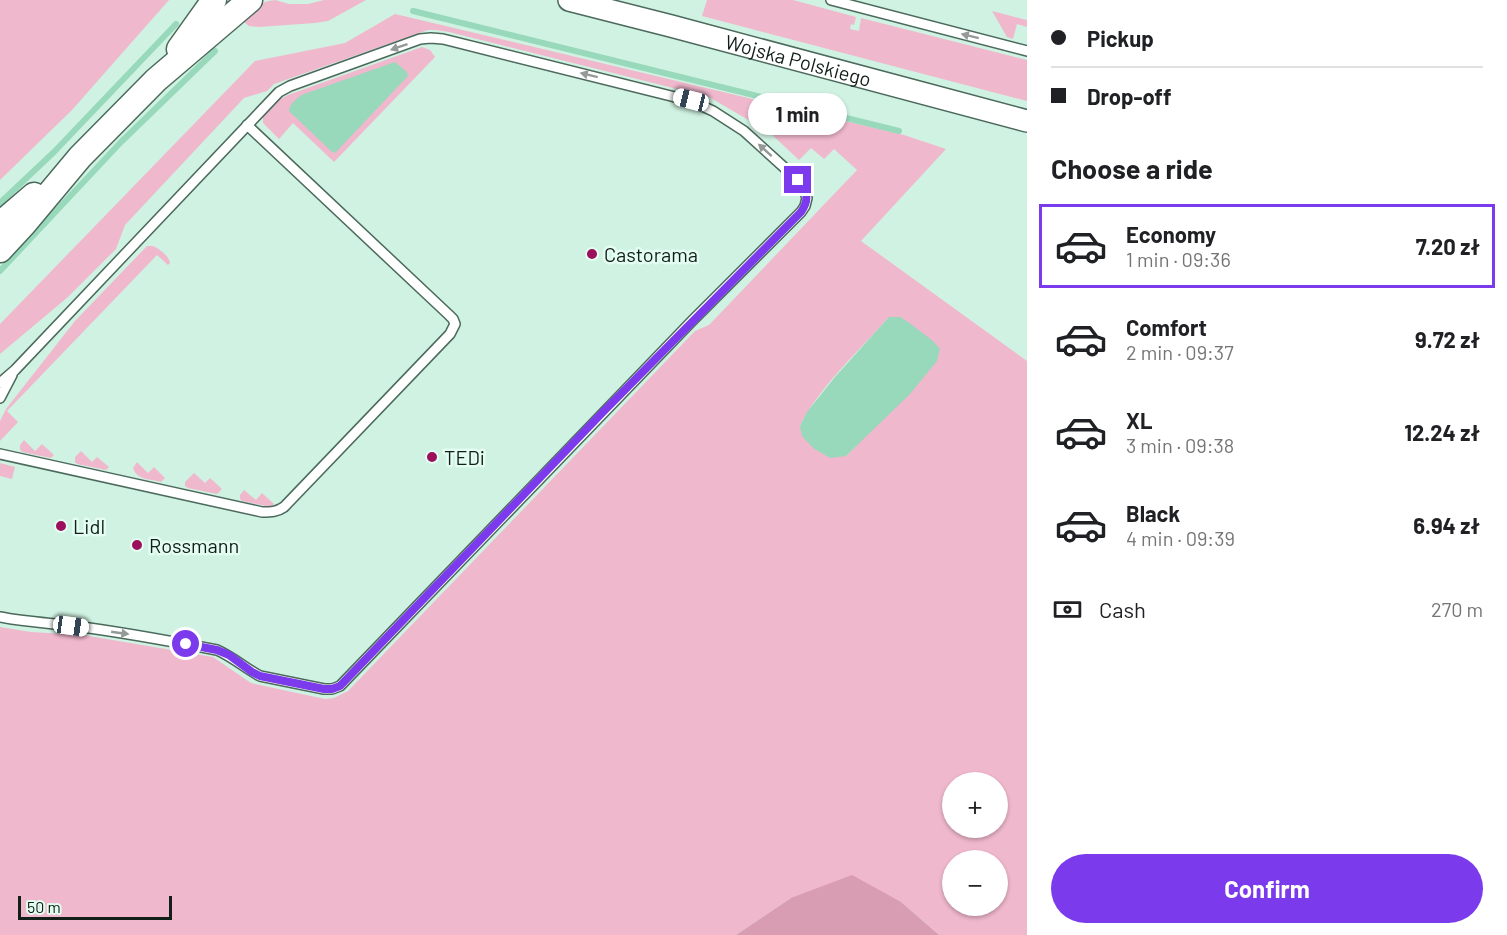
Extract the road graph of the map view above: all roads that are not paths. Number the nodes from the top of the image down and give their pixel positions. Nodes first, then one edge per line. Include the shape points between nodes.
1 (214, 0) edge
2 (250, 0) edge
3 (569, 0) edge
4 (831, 0) edge
5 (1027, 51) edge
6 (156, 80) junction
7 (1027, 121) edge
8 (247, 125) junction
9 (80, 157) junction
10 (0, 224) edge
11 (0, 250) edge
12 (15, 370) junction
13 (0, 383) edge
14 (0, 398) edge
15 (0, 454) edge
16 (0, 617) edge

1 - 6 main road
2 - 6 main road
3 - 7 street, Wojska Polskiego
5 -> 4 lane
6 - 9 main road
8 - 12 lane
8 - 15 lane via 449,315 455,324 450,334 279,511 262,512
16 -> 8 lane via 217,650 260,676 324,689 340,686 787,226 805,206 807,198 798,180 744,131 691,100 443,39 420,39 290,86
9 - 10 main road
9 - 11 main road
12 - 13 lane
12 - 14 lane

